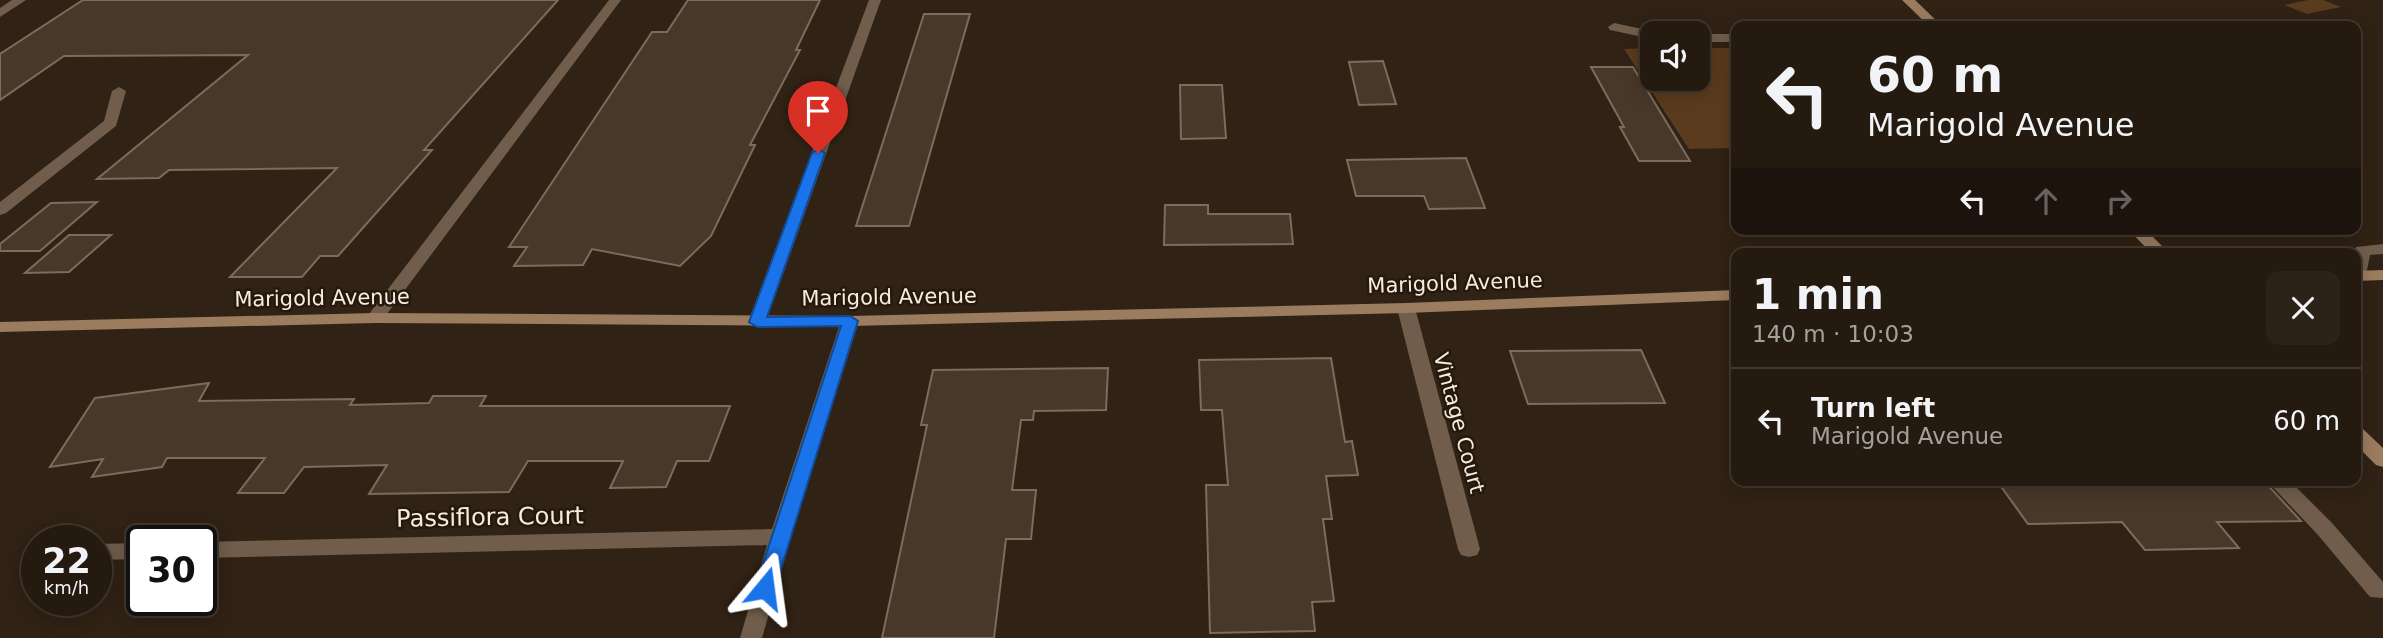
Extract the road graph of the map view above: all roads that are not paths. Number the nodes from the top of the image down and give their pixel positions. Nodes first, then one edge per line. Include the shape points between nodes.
1 (20, 0) edge
2 (615, 0) edge
3 (875, 0) edge
4 (1908, 0) edge
5 (0, 13) edge
6 (1931, 21) edge
7 (1615, 27) dead end
8 (1640, 32) edge
9 (1710, 38) edge
10 (1731, 38) edge
11 (119, 91) dead end
12 (0, 211) edge
13 (2142, 235) edge
14 (2156, 248) edge
15 (2383, 250) edge
16 (2361, 255) edge
17 (2383, 275) edge
18 (2361, 276) edge
19 (1731, 295) edge
20 (1406, 308) junction
21 (375, 318) junction
22 (850, 321) junction
23 (757, 322) junction
24 (0, 327) edge
25 (2361, 439) edge
26 (2383, 460) edge
27 (2282, 486) edge
28 (780, 537) junction
29 (1469, 549) dead end
30 (217, 550) edge
31 (2378, 591) dead end
32 (751, 638) edge

1 - 5 street
2 - 21 street
3 - 23 street
4 - 6 street
7 - 8 street
9 - 10 street
11 - 12 street via 111,123
13 - 14 street
15 - 16 street via 2362,250
17 - 18 street
19 - 20 street, Marigold Avenue
20 - 22 street, Marigold Avenue
20 - 29 street, Vintage Court
21 - 23 street, Marigold Avenue
21 - 24 street, Marigold Avenue
22 - 23 street, Marigold Avenue
22 - 28 street
25 - 26 street
27 - 31 street
28 - 30 street, Passiflora Court
28 - 32 street

